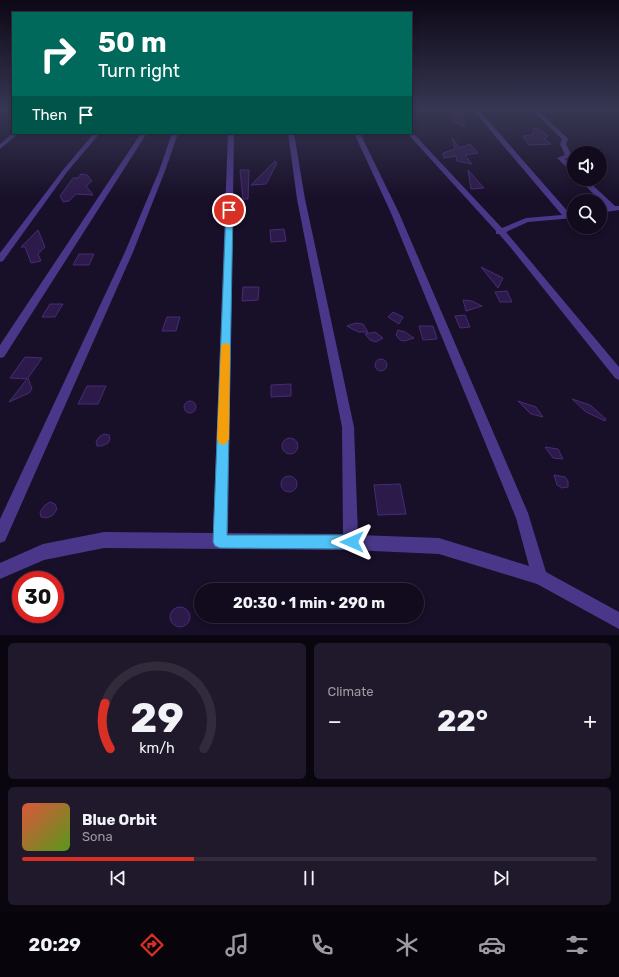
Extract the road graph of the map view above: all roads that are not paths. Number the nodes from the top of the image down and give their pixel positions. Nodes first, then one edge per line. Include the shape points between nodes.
1 (8, 140) edge
2 (91, 140) edge
3 (140, 140) edge
4 (174, 140) edge
5 (231, 140) edge
6 (292, 140) edge
7 (360, 140) edge
8 (416, 140) edge
9 (503, 140) edge
10 (565, 140) edge
11 (0, 147) edge
12 (567, 152) edge
13 (567, 156) edge
14 (567, 165) edge
15 (590, 186) edge
16 (616, 208) edge
17 (567, 212) edge
18 (567, 216) edge
19 (499, 232) junction
20 (0, 260) edge
21 (0, 354) edge
22 (619, 375) edge
23 (0, 536) edge
24 (220, 542) junction
25 (352, 542) junction
26 (0, 571) edge
27 (540, 578) junction
28 (619, 622) edge

1 - 11 street
2 - 20 street via 65,171
3 - 21 street
4 - 23 street via 129,252
5 - 24 street
6 - 25 street via 301,200 348,427
7 - 27 street via 395,212 523,518
8 - 19 street
9 - 17 street
10 - 12 street via 563,144
13 - 14 street via 560,158
15 - 16 street
18 - 19 street via 526,220
19 - 22 street via 514,246
24 - 25 street
24 - 26 street via 104,540 43,552
25 - 27 street via 439,546
27 - 28 street

